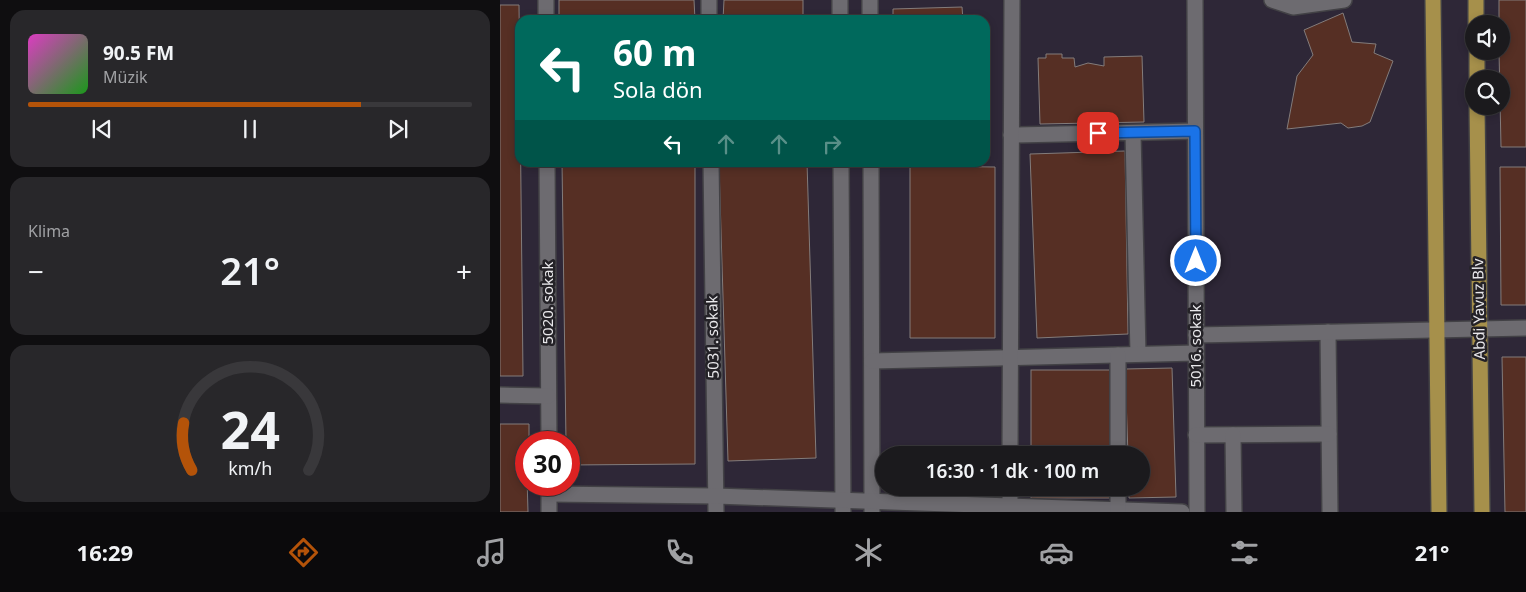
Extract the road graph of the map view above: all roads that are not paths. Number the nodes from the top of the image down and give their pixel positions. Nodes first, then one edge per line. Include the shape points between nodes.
1 (546, 0) edge
2 (709, 0) edge
3 (840, 0) edge
4 (870, 0) edge
5 (1012, 0) edge
6 (1195, 0) edge
7 (1272, 0) edge
8 (1344, 0) edge
9 (1433, 0) edge
10 (1476, 0) edge
11 (546, 15) edge
12 (709, 15) edge
13 (840, 15) edge
14 (870, 15) edge
15 (1476, 15) edge
16 (1477, 115) edge
17 (1195, 131) junction
18 (1133, 132) junction
19 (1011, 135) junction
20 (547, 167) edge
21 (711, 167) edge
22 (841, 167) edge
23 (871, 167) edge
24 (1526, 328) edge
25 (1480, 329) junction
26 (1438, 330) junction
27 (1328, 332) junction
28 (1196, 335) junction
29 (1196, 352) junction
30 (1118, 354) junction
31 (1138, 354) junction
32 (1011, 357) junction
33 (872, 361) junction
34 (500, 395) edge
35 (548, 396) junction
36 (548, 431) edge
37 (1233, 434) junction
38 (1329, 434) junction
39 (1196, 435) junction
40 (1010, 446) edge
41 (1118, 446) edge
42 (580, 491) edge
43 (549, 496) edge
44 (716, 496) junction
45 (1010, 496) edge
46 (1118, 496) edge
47 (843, 506) edge
48 (872, 507) edge
49 (1010, 510) edge
50 (1118, 510) junction
51 (549, 512) edge
52 (716, 512) edge
53 (1182, 512) edge
54 (1197, 512) edge
55 (1234, 512) edge
56 (1330, 512) edge
57 (1439, 512) edge
58 (1482, 512) edge

1 - 11 street
2 - 12 street
3 - 13 street
4 - 14 street
5 - 19 street
6 - 17 street, 5016. sokak
7 - 8 street via 1293,7
9 - 26 main road
10 - 15 main road
16 - 25 main road, Abdi Yavuz Blv
17 - 18 street
17 - 28 street, 5016. sokak
18 - 19 street
18 - 31 street
19 - 32 street
20 - 35 street, 5020. sokak
21 - 44 street, 5031. sokak
22 - 47 street
23 - 33 street
24 - 25 street
25 - 26 street
25 - 58 main road, Abdi Yavuz Blv
26 - 27 street
26 - 57 main road
27 - 28 street
27 - 38 street
28 - 29 street, 5016. sokak
29 - 31 street
29 - 39 street, 5016. sokak
30 - 31 street
30 - 32 street
30 - 41 street
32 - 33 street
32 - 40 street
33 - 48 street
34 - 35 street
35 - 36 street, 5020. sokak
37 - 38 street
37 - 39 street
37 - 55 street
38 - 56 street
39 - 54 street, 5016. sokak
42 - 44 street
43 - 51 street
44 - 47 street
44 - 52 street, 5031. sokak
45 - 49 street
46 - 50 street
47 - 48 street
48 - 49 street
49 - 50 street
50 - 53 street

